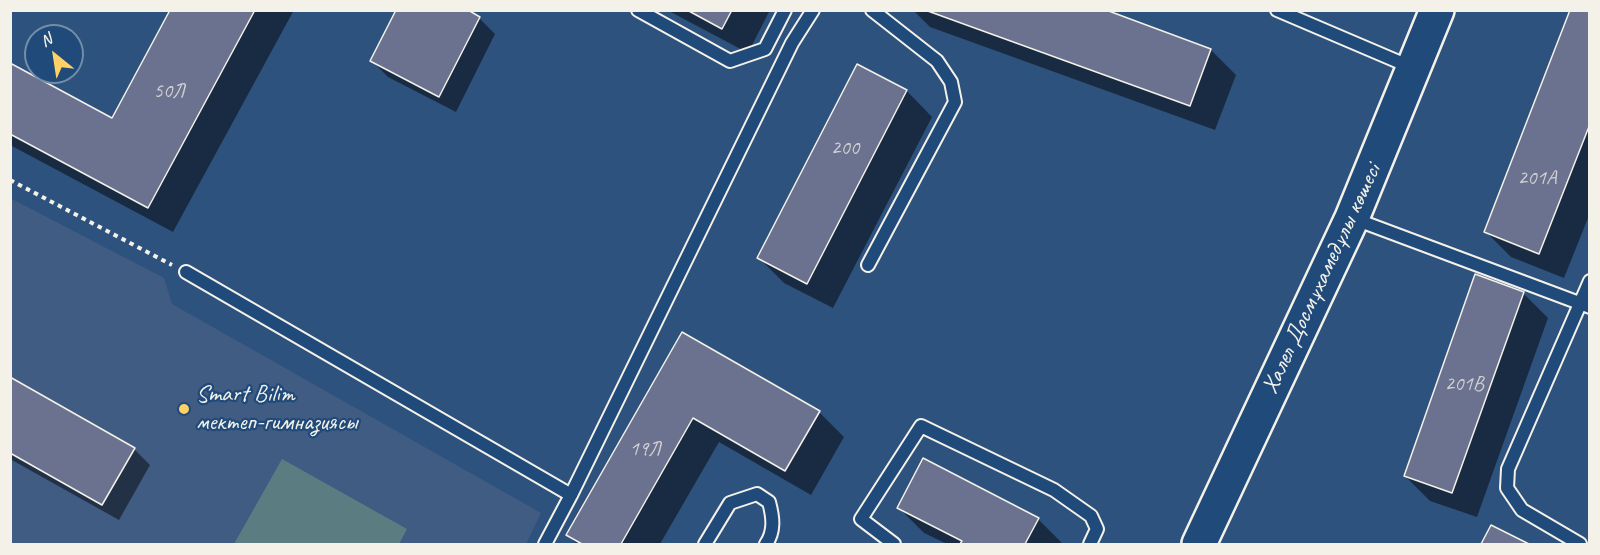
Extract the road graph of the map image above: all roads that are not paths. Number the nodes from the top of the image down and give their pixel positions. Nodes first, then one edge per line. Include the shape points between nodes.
1 (638, 10) edge
2 (785, 10) edge
3 (813, 10) edge
4 (872, 10) edge
5 (1277, 10) edge
6 (1437, 10) edge
7 (1414, 68) junction
8 (1352, 218) junction
9 (868, 265) dead end
10 (186, 272) road end
11 (1590, 281) edge
12 (1584, 304) edge
13 (571, 495) junction
14 (545, 544) edge
15 (705, 544) edge
16 (766, 544) edge
17 (894, 544) edge
18 (1090, 544) edge
19 (1199, 544) edge
20 (1580, 544) edge

1 - 2 lane via 730,61 765,49
3 - 13 lane via 792,43
4 - 9 lane via 937,61 951,82 955,102
5 - 7 lane
6 - 7 street, Халел Досмұхамедұлы көшесі
7 - 8 street, Халел Досмұхамедұлы көшесі
8 - 12 lane
8 - 19 street, Халел Досмұхамедұлы көшесі
10 - 13 lane
11 - 12 lane
12 - 20 lane via 1508,469 1507,488 1522,510
13 - 14 lane
15 - 16 lane via 730,503 757,494 769,502 774,519
17 - 18 lane via 861,519 921,426 1054,490 1091,516 1097,529

